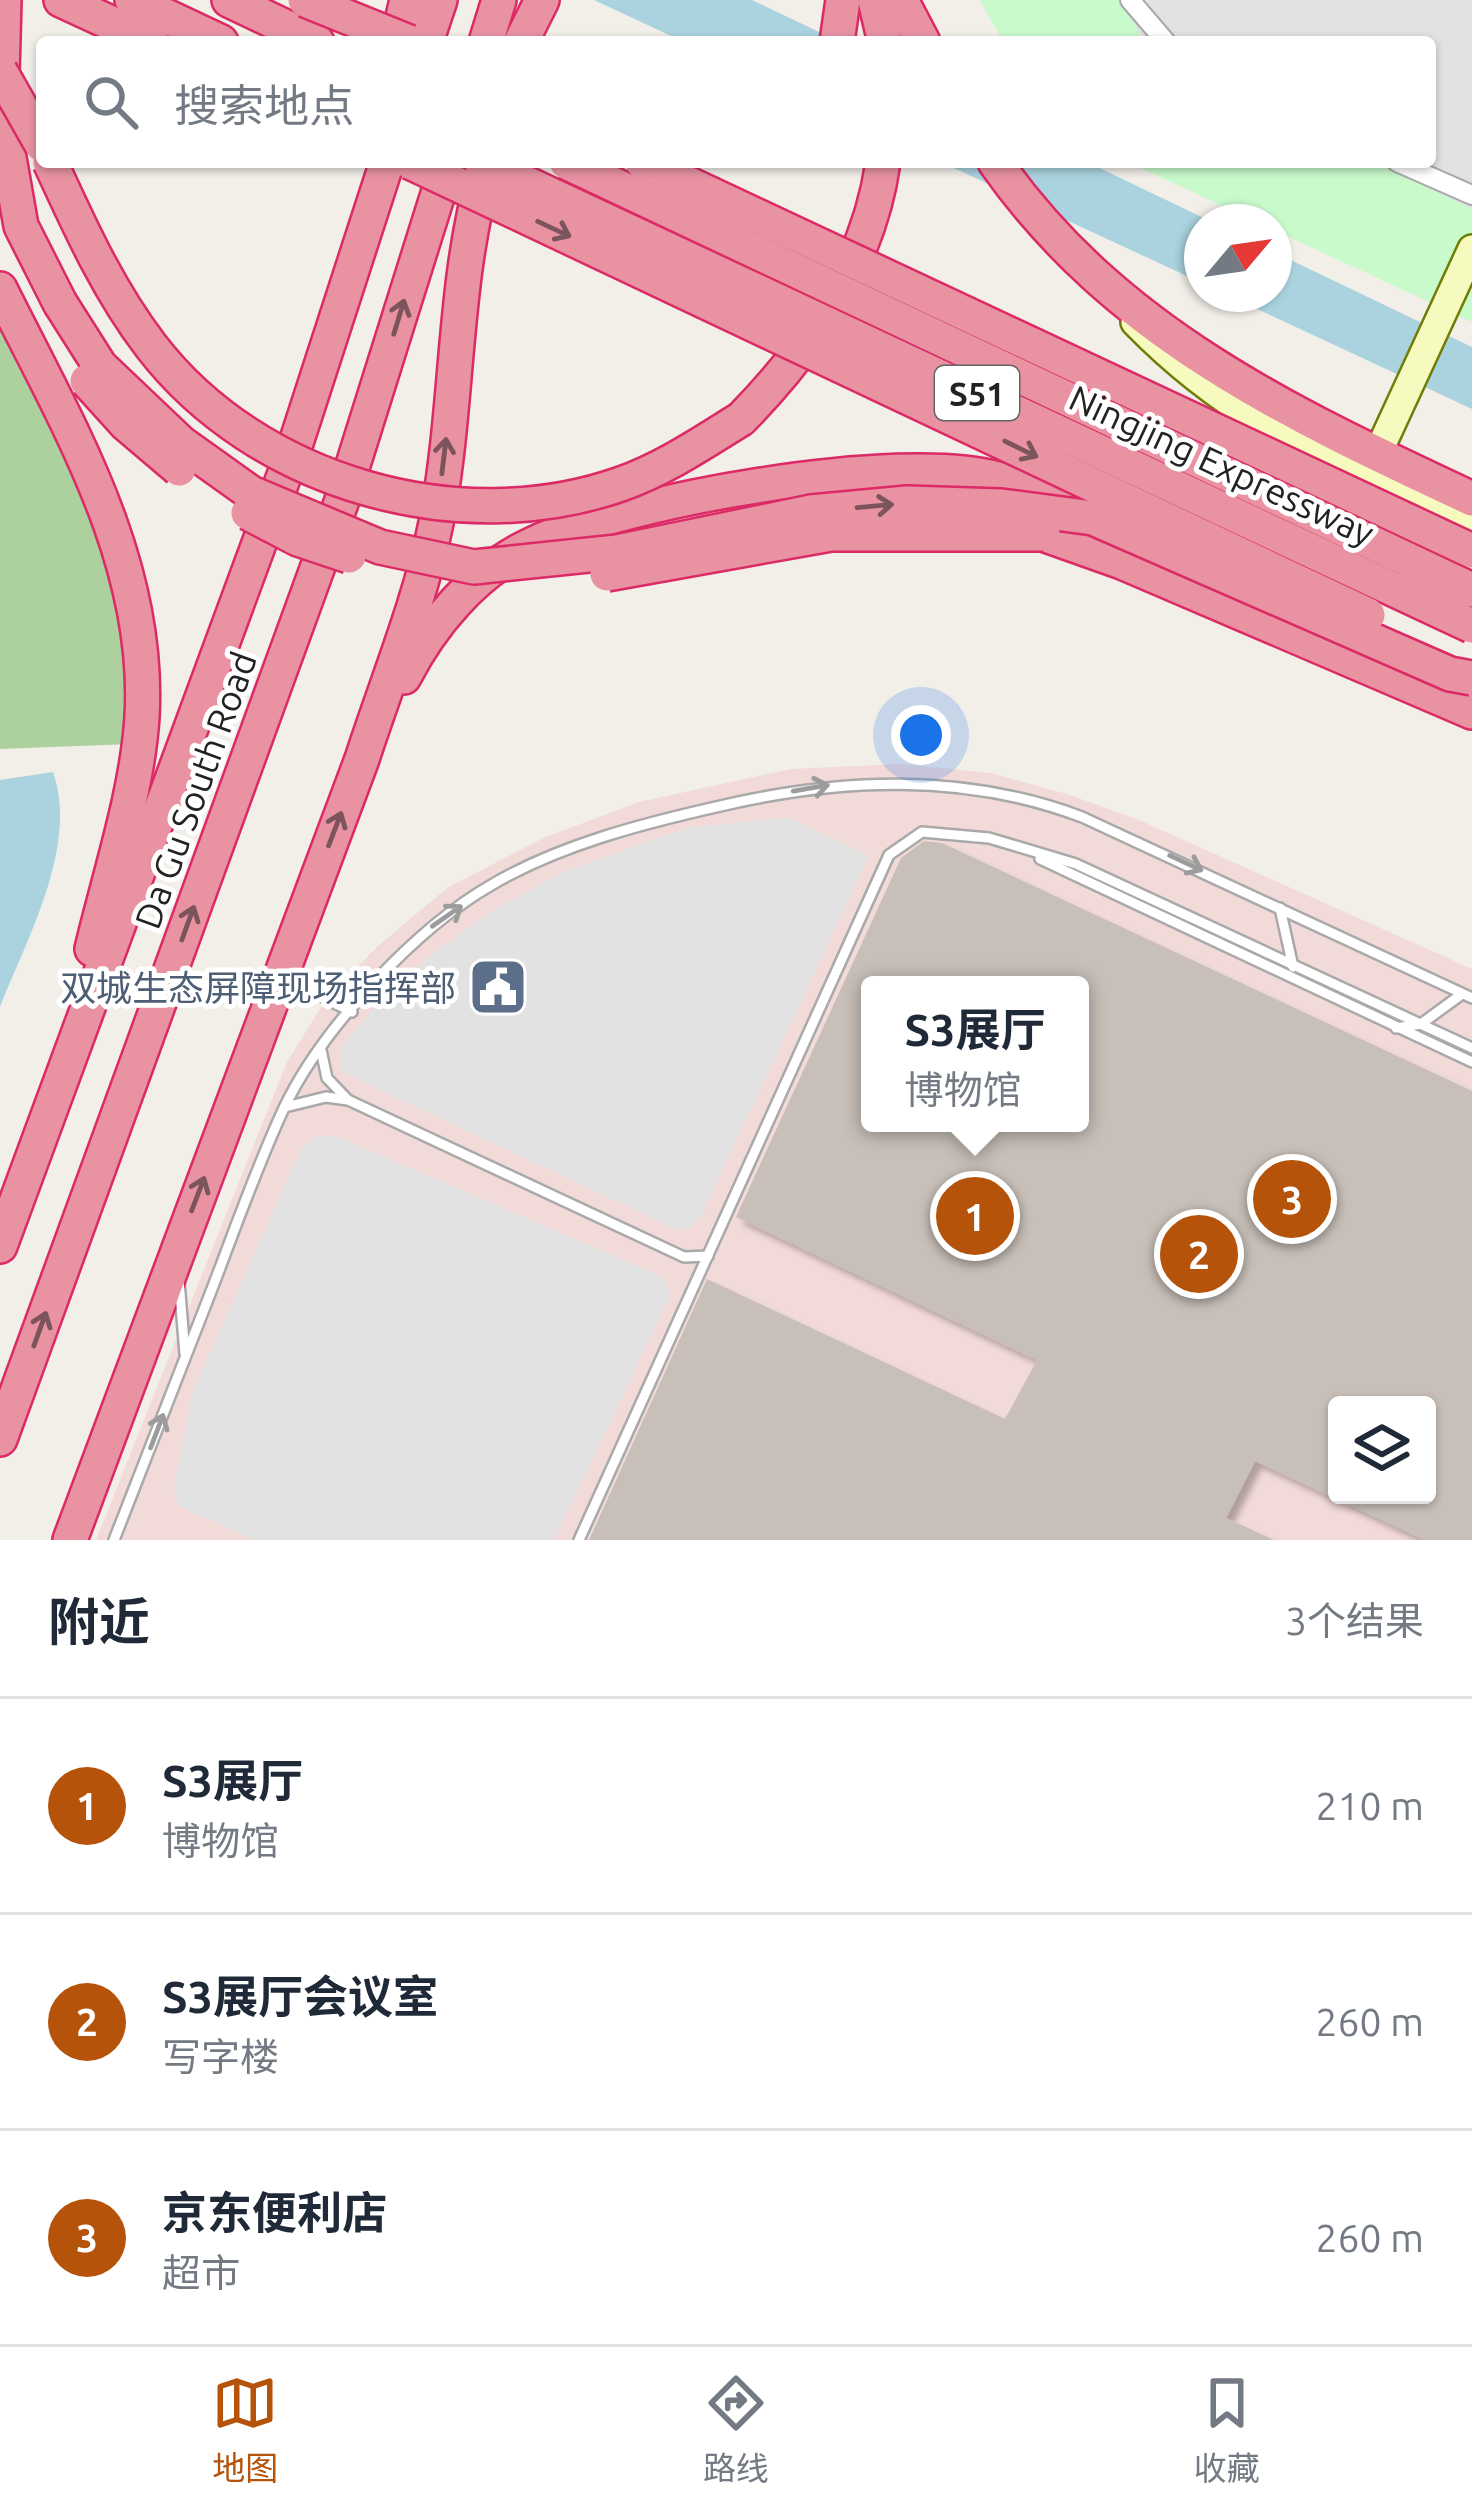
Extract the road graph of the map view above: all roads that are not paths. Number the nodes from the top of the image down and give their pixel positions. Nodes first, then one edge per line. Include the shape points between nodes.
1 (4, 0) edge
2 (61, 0) edge
3 (132, 0) edge
4 (230, 0) edge
5 (305, 0) edge
6 (331, 0) edge
7 (407, 0) edge
8 (440, 0) edge
9 (542, 0) edge
10 (843, 0) edge
11 (874, 0) edge
12 (1130, 0) edge
13 (901, 28) edge
14 (383, 33) edge
15 (139, 36) edge
16 (208, 36) edge
17 (305, 36) edge
18 (428, 36) edge
19 (523, 36) edge
20 (838, 36) edge
21 (1161, 36) edge
22 (0, 71) edge
23 (36, 134) edge
24 (53, 168) edge
25 (366, 168) edge
26 (385, 168) edge
27 (423, 168) edge
28 (446, 168) edge
29 (483, 168) edge
30 (497, 168) edge
31 (579, 168) edge
32 (655, 168) edge
33 (882, 168) edge
34 (1000, 168) edge
35 (1410, 168) edge
36 (1472, 195) edge
37 (0, 234) edge
38 (1472, 249) edge
39 (1073, 257) junction
40 (0, 289) edge
41 (51, 309) junction
42 (316, 381) junction
43 (1376, 455) junction
44 (1472, 500) edge
45 (1093, 518) junction
46 (1472, 526) edge
47 (1472, 550) edge
48 (1472, 590) edge
49 (1472, 626) edge
50 (1472, 664) edge
51 (1472, 678) edge
52 (1472, 712) edge
53 (362, 759) junction
54 (1024, 851) junction
55 (1280, 908) junction
56 (1293, 965) junction
57 (280, 975) junction
58 (1299, 981) junction
59 (1467, 996) edge
60 (352, 1012) junction
61 (1421, 1024) junction
62 (1396, 1028) junction
63 (1472, 1048) edge
64 (321, 1050) junction
65 (1472, 1062) edge
66 (58, 1093) junction
67 (348, 1100) junction
68 (285, 1107) junction
69 (0, 1246) edge
70 (177, 1250) junction
71 (708, 1256) junction
72 (185, 1359) junction
73 (0, 1439) edge
74 (72, 1532) edge
75 (115, 1540) edge
76 (579, 1540) edge

1 - 41 highway via 1,112 21,226
2 - 15 highway
3 - 16 highway
4 - 17 highway
5 - 14 highway, bridge
6 - 14 highway, bridge
7 - 14 highway
8 - 18 highway
9 - 19 highway
10 - 20 highway
11 - 13 highway
12 - 21 street
22 - 23 highway, bridge
24 - 33 highway, bridge via 153,349 231,423 338,482 440,503 526,506 640,477 741,418 796,364 834,302 865,234
25 - 42 highway
26 - 42 highway, Da Gu South Road
27 -> 50 highway, bridge
73 -> 28 highway, Da Gu South Road via 340,503
53 -> 29 highway via 436,524
30 - 49 highway, Ningjing Expressway / S51, bridge
31 - 48 highway, Ningjing Expressway / S51, bridge
32 - 47 highway, bridge
34 - 39 highway
35 - 36 street
37 - 41 highway
38 - 43 street
39 - 43 highway via 1213,369
39 - 46 street via 1230,408
40 - 66 highway via 103,502 140,640 137,756
41 -> 45 highway, bridge via 181,443 251,493 380,548 474,567 907,503
41 - 52 highway, bridge via 67,356 126,424 223,500 298,539 453,583 536,583 653,568 831,534 1043,534
42 - 66 highway, Da Gu South Road
43 - 44 highway
45 - 51 highway, bridge
45 - 53 highway, bridge via 996,478 872,470 584,522 524,548 454,601 422,643
57 -> 53 highway
54 - 56 lane via 1076,864
54 - 58 lane
54 - 71 lane via 989,838 922,832 890,855
55 - 56 lane
55 - 59 lane
60 -> 55 lane via 429,929 493,884 653,822 845,783 1030,797
56 - 58 lane
56 - 61 lane
57 - 60 lane
70 -> 57 highway
58 - 62 lane
59 - 61 lane
60 - 64 lane
61 - 62 lane
61 - 63 lane
62 - 65 lane
64 - 67 lane via 327,1078
64 - 68 lane
66 - 69 highway, Da Gu South Road
67 - 68 lane
67 - 71 lane via 683,1257
68 - 72 lane
70 - 72 lane
70 - 74 highway
71 - 76 lane
75 -> 72 lane

